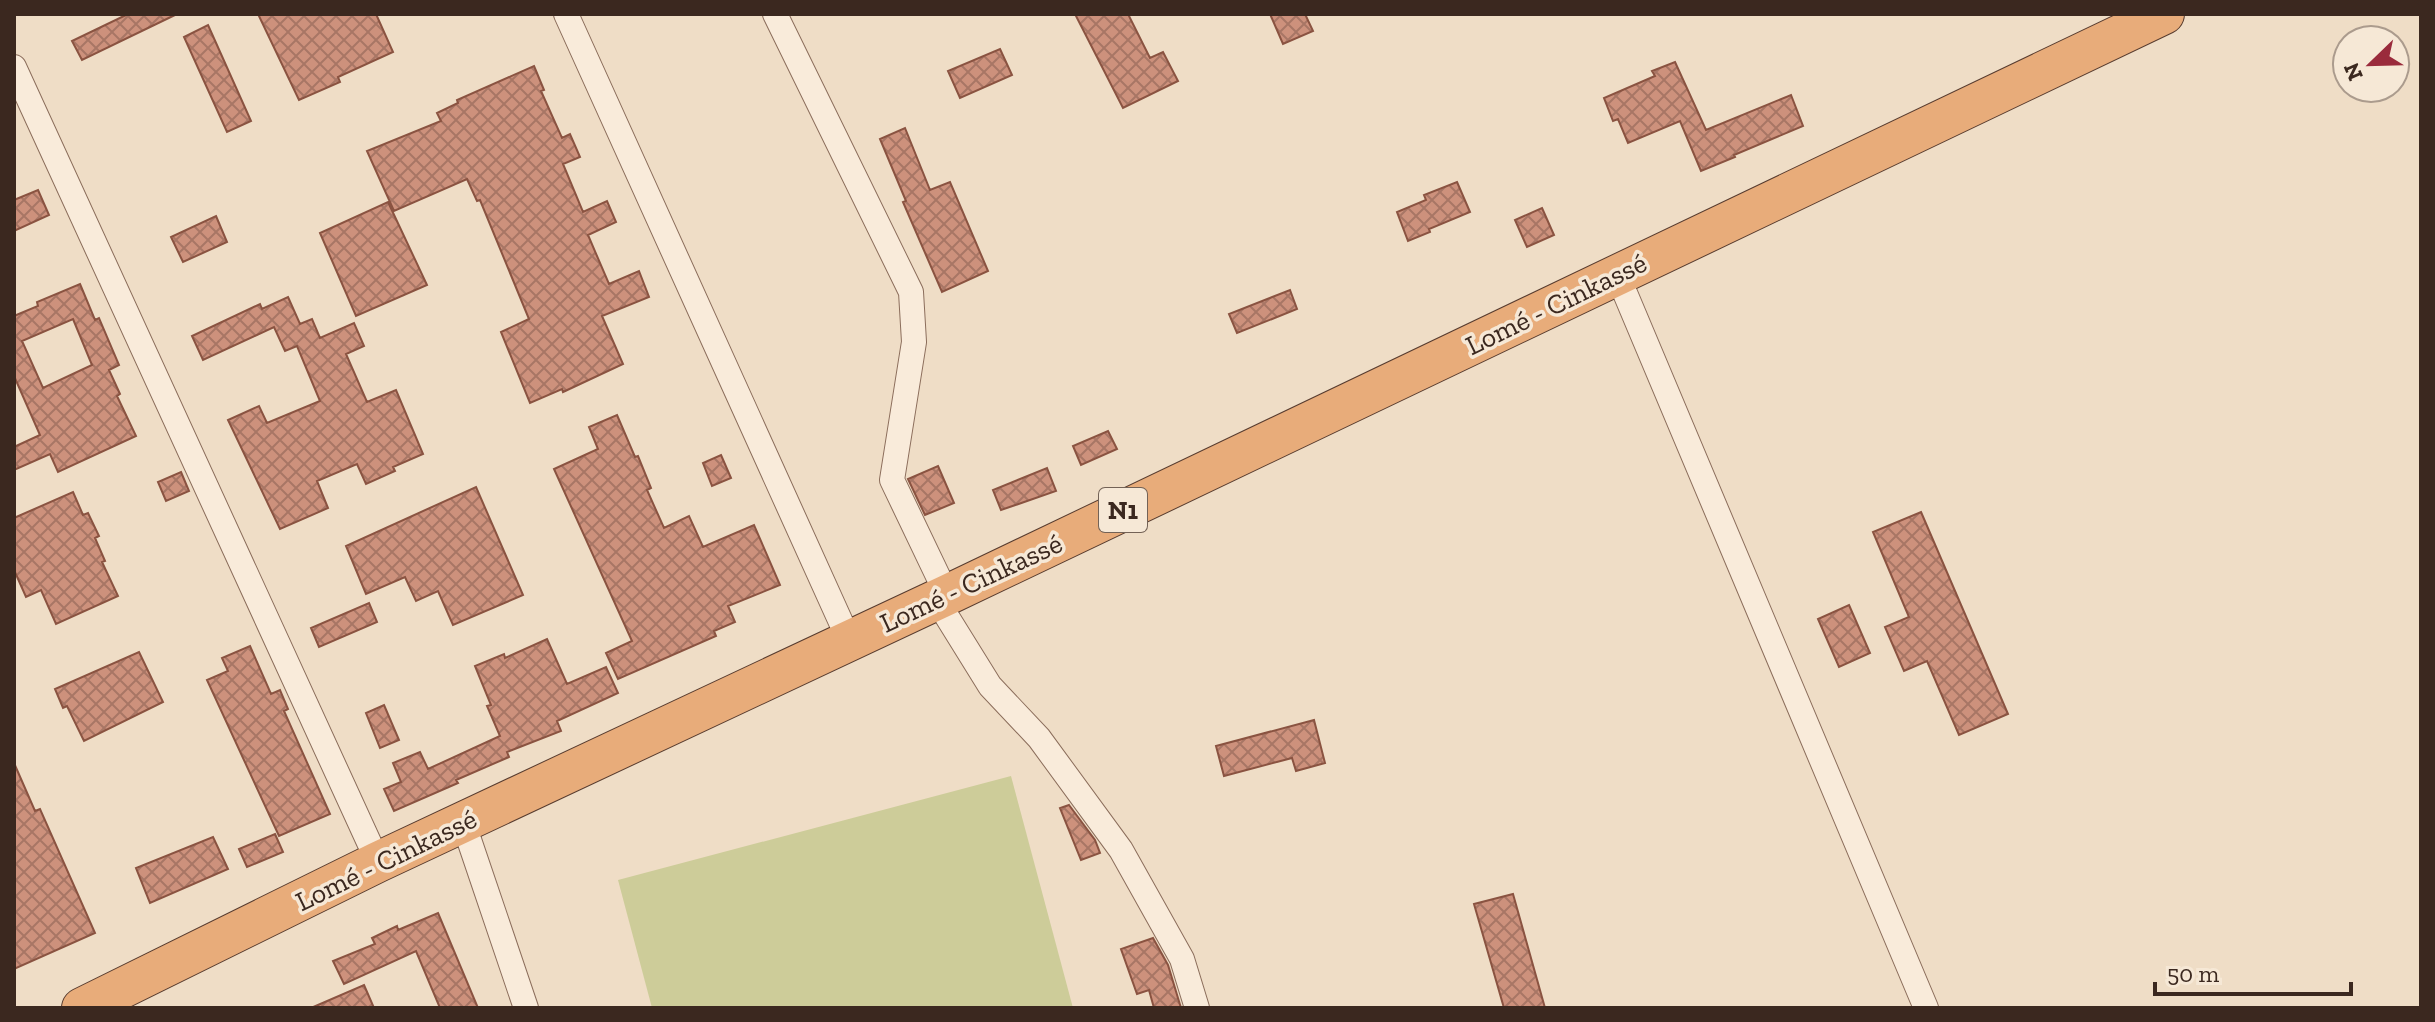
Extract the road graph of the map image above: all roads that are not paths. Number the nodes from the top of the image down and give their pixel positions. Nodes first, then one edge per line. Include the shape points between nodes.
1 (566, 14) edge
2 (775, 14) edge
3 (2164, 14) edge
4 (14, 67) edge
5 (1617, 274) junction
6 (942, 597) junction
7 (849, 640) junction
8 (463, 822) junction
9 (378, 862) junction
10 (82, 1008) edge
11 (526, 1008) edge
12 (1197, 1008) edge
13 (1926, 1008) edge

1 - 7 street
2 - 6 street via 911,292 914,342 892,480
3 - 5 highway, Lomé - Cinkassé / N1
4 - 9 street
5 - 6 highway, Lomé - Cinkassé / N1
5 - 13 street
6 - 7 highway, Lomé - Cinkassé / N1
6 - 12 street via 990,686 1039,738 1121,850 1182,959
7 - 8 highway, Lomé - Cinkassé / N1
8 - 9 highway, Lomé - Cinkassé / N1
8 - 11 street
9 - 10 highway, Lomé - Cinkassé / N1

